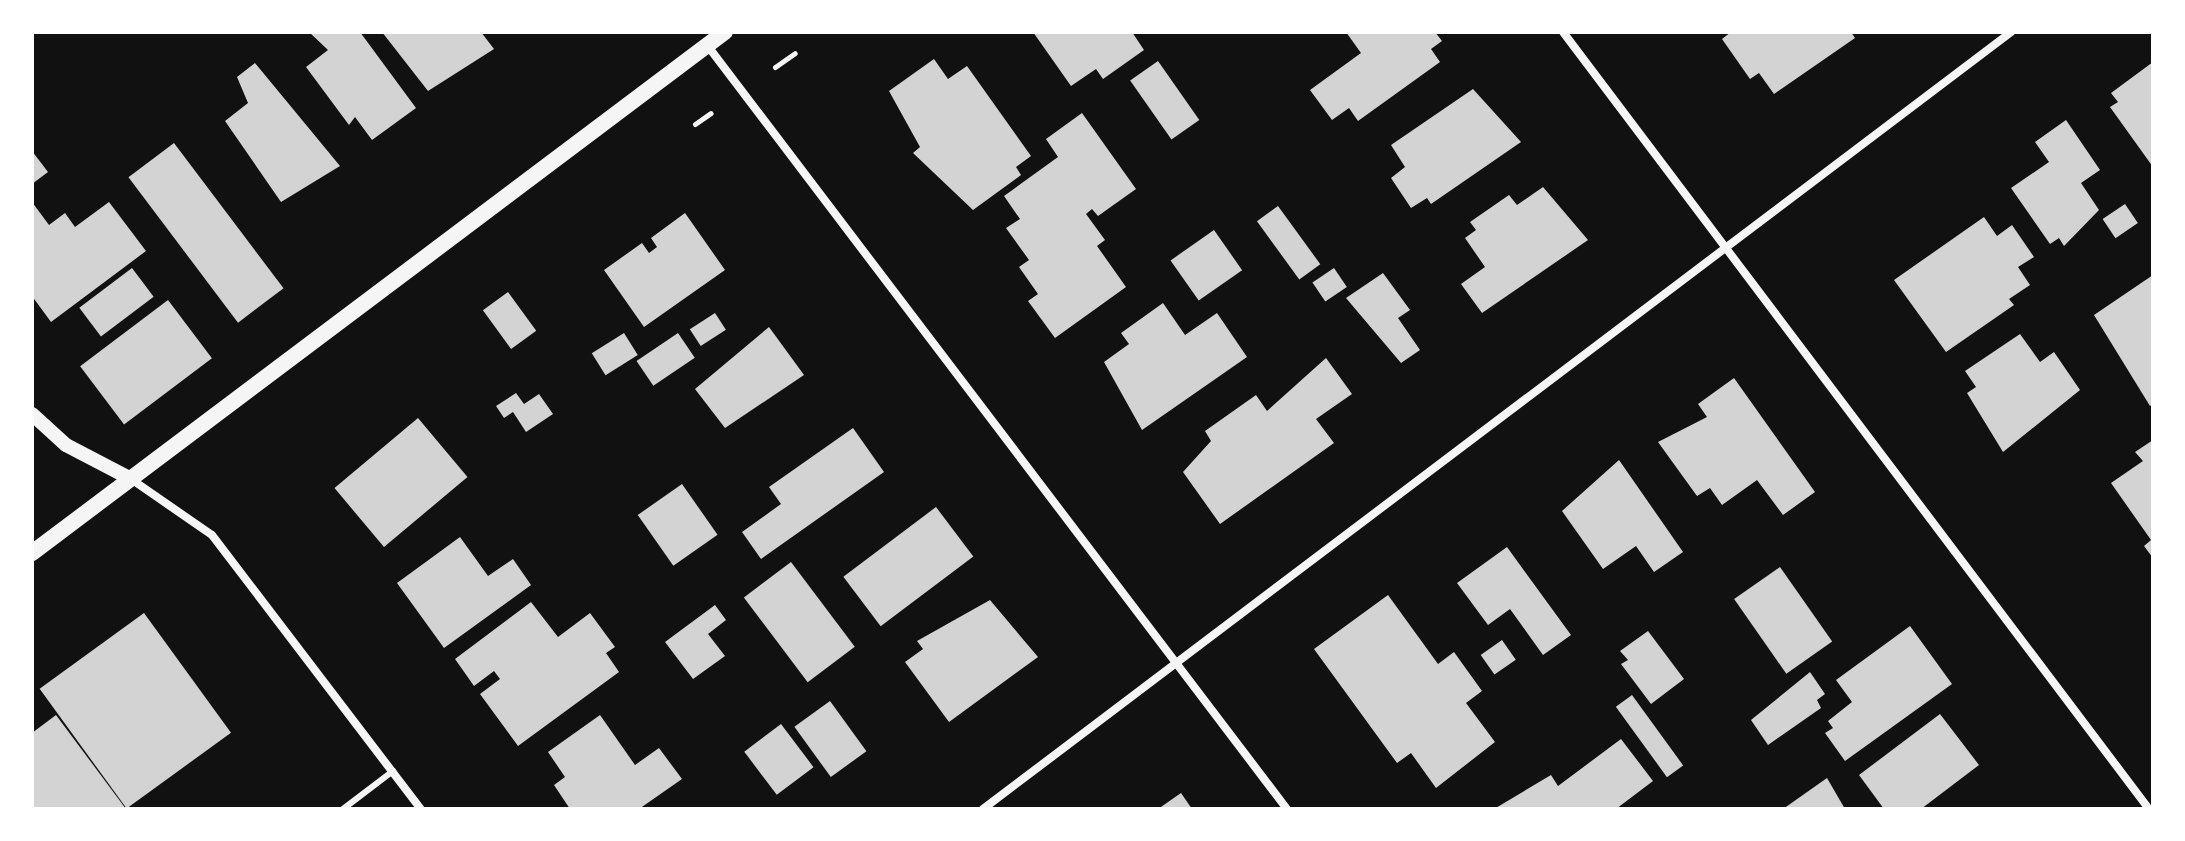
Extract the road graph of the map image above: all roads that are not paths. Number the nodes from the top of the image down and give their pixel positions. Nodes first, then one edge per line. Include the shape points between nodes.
1 (725, 32) edge
2 (1563, 32) edge
3 (2011, 32) edge
4 (707, 45) junction
5 (1726, 247) junction
6 (32, 414) edge
7 (131, 479) junction
8 (32, 553) edge
9 (1177, 664) junction
10 (393, 771) junction
11 (343, 809) edge
12 (421, 809) edge
13 (983, 809) edge
14 (1287, 809) edge
15 (2149, 809) edge

1 - 4 main road
2 - 5 street
3 - 5 street
4 - 7 main road
4 - 9 street
5 - 9 street
5 - 15 street
6 - 7 street via 66,445
7 - 8 main road
7 - 10 street via 212,535
9 - 13 street
9 - 14 street
10 - 11 lane
10 - 12 street

